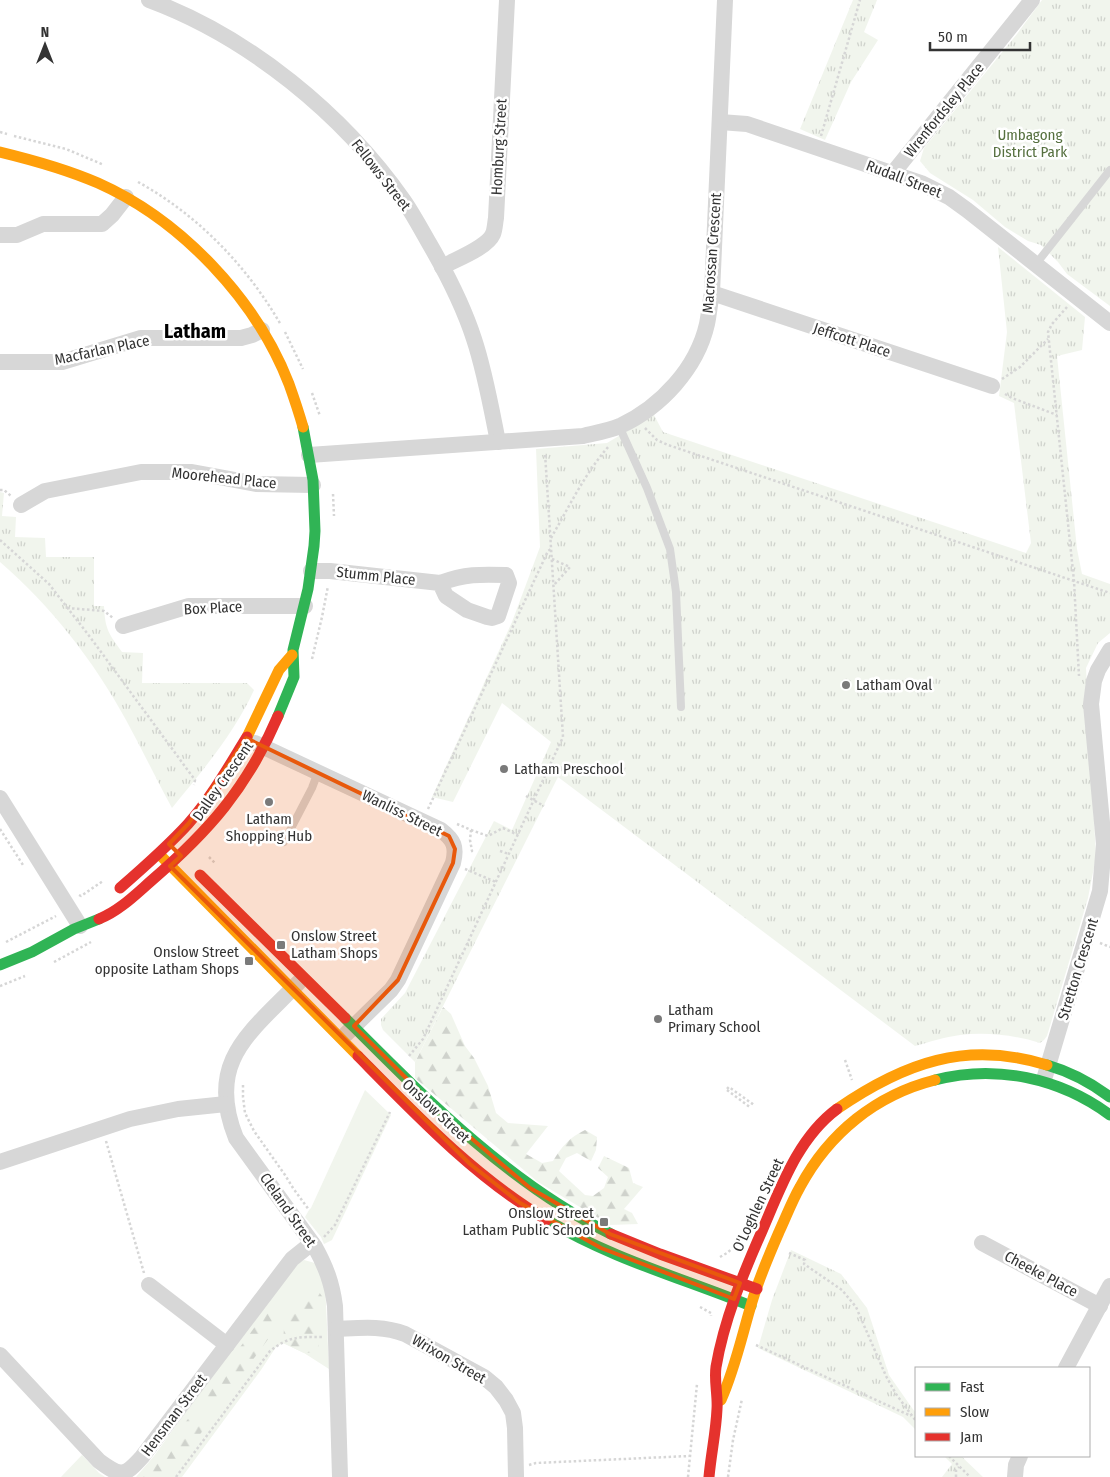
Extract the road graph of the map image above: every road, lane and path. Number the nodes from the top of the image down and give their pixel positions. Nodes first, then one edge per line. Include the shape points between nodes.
1 (149, 0) edge
2 (507, 0) edge
3 (725, 0) edge
4 (860, 0) edge
5 (1032, 0) edge
6 (720, 122) junction
7 (814, 147) junction
8 (0, 152) edge
9 (1110, 170) edge
10 (893, 173) junction
11 (126, 197) junction
12 (0, 236) edge
13 (1036, 264) junction
14 (442, 267) junction
15 (712, 293) junction
16 (1076, 296) junction
17 (1110, 323) edge
18 (262, 330) junction
19 (1048, 339) junction
20 (0, 362) edge
21 (992, 386) junction
22 (1057, 415) junction
23 (637, 416) junction
24 (616, 433) junction
25 (545, 439) junction
26 (498, 442) junction
27 (309, 455) junction
28 (313, 485) junction
29 (21, 505) dead end
30 (551, 539) junction
31 (0, 540) edge
32 (551, 549) junction
33 (552, 560) junction
34 (311, 571) junction
35 (1074, 581) junction
36 (440, 583) dead end
37 (553, 586) junction
38 (1110, 593) edge
39 (305, 606) junction
40 (67, 608) junction
41 (123, 626) joint
42 (1110, 650) edge
43 (292, 655) junction
44 (1080, 678) dead end
45 (681, 707) dead end
46 (246, 738) junction
47 (265, 748) junction
48 (318, 772) junction
49 (192, 790) dead end
50 (526, 796) dead end
51 (0, 798) edge
52 (534, 801) junction
53 (544, 806) dead end
54 (421, 820) junction
55 (471, 830) dead end
56 (518, 835) junction
57 (284, 842) dead end
58 (169, 844) junction
59 (500, 851) dead end
60 (159, 854) junction
61 (509, 854) junction
62 (188, 862) junction
63 (453, 863) junction
64 (170, 866) junction
65 (104, 880) dead end
66 (496, 882) junction
67 (75, 892) dead end
68 (112, 895) dead end
69 (98, 907) dead end
70 (57, 916) dead end
71 (246, 920) junction
72 (80, 926) junction
73 (235, 931) junction
74 (0, 945) edge
75 (0, 965) edge
76 (304, 977) junction
77 (292, 989) junction
78 (354, 1026) junction
79 (341, 1039) junction
80 (845, 1060) dead end
81 (1049, 1065) junction
82 (398, 1070) junction
83 (850, 1078) dead end
84 (243, 1080) dead end
85 (1044, 1080) junction
86 (727, 1089) dead end
87 (1110, 1097) edge
88 (226, 1104) junction
89 (752, 1107) dead end
90 (390, 1110) dead end
91 (1110, 1115) edge
92 (102, 1128) junction
93 (0, 1162) edge
94 (530, 1188) junction
95 (520, 1203) junction
96 (308, 1210) dead end
97 (982, 1243) dead end
98 (737, 1244) dead end
99 (313, 1245) junction
100 (788, 1252) dead end
101 (719, 1257) dead end
102 (740, 1283) junction
103 (149, 1286) joint
104 (1110, 1286) edge
105 (757, 1289) junction
106 (734, 1299) junction
107 (751, 1306) junction
108 (1100, 1306) junction
109 (336, 1333) junction
110 (227, 1345) junction
111 (755, 1349) dead end
112 (0, 1355) edge
113 (1067, 1367) edge
114 (744, 1393) dead end
115 (717, 1408) junction
116 (912, 1416) junction
117 (915, 1420) edge
118 (950, 1457) edge
119 (1020, 1457) edge
120 (959, 1467) junction
121 (516, 1470) edge
122 (176, 1477) edge
123 (340, 1477) edge
124 (688, 1477) edge
125 (709, 1477) edge
126 (728, 1477) edge
127 (956, 1477) edge
128 (970, 1477) edge
129 (1015, 1477) edge

1 - 14 street, Fellows Street via 242,46 301,89 357,142 404,201
2 - 14 street, Homburg Street via 493,234 479,247
3 - 6 street, Macrossan Crescent
4 - 7 path via 820,141
5 - 10 street, Wrenfordsley Place
6 - 7 street, Rudall Street via 747,124
6 - 15 street, Macrossan Crescent
7 - 10 street, Rudall Street
8 - 11 street, Dalley Crescent via 49,164
9 - 13 lane
10 - 13 street, Rudall Street via 949,197
11 - 12 street via 102,224 43,224 17,235
11 - 18 street, Dalley Crescent via 166,223 200,251 230,284
13 - 16 street, Rudall Street
14 - 26 street, Fellows Street via 474,338
15 - 21 street, Jeffcott Place
15 - 23 street, Macrossan Crescent via 707,324 696,353 680,379 659,401
16 - 17 street, Rudall Street
16 - 19 path via 1052,324
18 - 20 street, Macfarlan Place via 241,338 141,338 62,362
18 - 27 street, Dalley Crescent via 293,395
19 - 21 path via 1020,367
19 - 22 path
21 - 22 path via 1012,398
22 - 35 path
23 - 24 street, Macrossan Crescent
23 - 35 path via 649,433 668,445
24 - 25 street, Macrossan Crescent via 607,430
24 - 30 path
24 - 45 lane via 647,488 670,549 676,592
25 - 26 street, Macrossan Crescent
25 - 30 path
26 - 27 street, Macrossan Crescent
27 - 28 street, Dalley Crescent
28 - 29 street, Moorehead Place via 256,484 192,472 141,472 45,492
28 - 34 street, Dalley Crescent via 315,528
30 - 32 path
31 - 40 path via 49,584
32 - 33 path
32 - 54 path
33 - 37 path
33 - 37 path via 570,567
34 - 36 street, Stumm Place
34 - 39 street, Dalley Crescent
35 - 38 path
35 - 44 path
37 - 52 path via 563,737
39 - 41 street, Box Place via 189,606
39 - 43 street, Dalley Crescent
40 - 41 path via 104,611
40 - 49 path via 196,780
42 - 81 street, Stretton Crescent via 1096,675 1091,704 1104,844 1100,891
43 - 46 street, Dalley Crescent via 279,670
43 - 47 street, Dalley Crescent via 294,675
46 - 47 street, Wanliss Street
46 - 58 street, Dalley Crescent via 204,803
47 - 48 street, Wanliss Street
47 - 62 street, Dalley Crescent via 231,801 203,835
48 - 54 street, Wanliss Street
48 - 57 lane
50 - 52 path
51 - 72 street
52 - 53 path
52 - 56 path
54 - 63 street, Wanliss Street via 452,839 455,849
55 - 56 path via 488,836 503,828
56 - 61 path
58 - 60 street, Dalley Crescent
58 - 62 street, Onslow Street
59 - 61 path
60 - 64 street, Onslow Street
60 - 68 street, Dalley Crescent
61 - 66 path
62 - 64 street, Dalley Crescent
62 - 71 street, Onslow Street
63 - 66 path
63 - 78 street, Wanliss Street via 398,980
64 - 72 street, Dalley Crescent via 110,914
64 - 73 street, Onslow Street
65 - 67 path via 81,896
66 - 82 path via 423,1039
69 - 72 street, Dalley Crescent
70 - 74 path
71 - 73 street
71 - 76 street, Onslow Street
72 - 75 street, Dalley Crescent via 35,951
73 - 77 street, Onslow Street
76 - 77 street, Cleland Street
76 - 78 street, Onslow Street
77 - 79 street, Onslow Street
77 - 88 street, Cleland Street via 238,1048 227,1079
78 - 79 street, Wanliss Street
78 - 82 street, Onslow Street
79 - 95 street, Onslow Street via 424,1123
80 - 83 path
81 - 85 street, Stretton Crescent
81 - 87 street, O'Loghlen Street via 1090,1082
81 - 102 street, O'Loghlen Street via 992,1054 957,1056 923,1063 865,1090 824,1120 808,1138 786,1175
82 - 94 street, Onslow Street via 482,1150
84 - 96 path via 246,1113 254,1131
85 - 91 street, O'Loghlen Street via 1085,1098
85 - 105 street, O'Loghlen Street via 989,1072 958,1074 903,1090 870,1107 828,1145 800,1187
86 - 89 path
88 - 92 street via 178,1109
88 - 99 street, Cleland Street via 236,1138
90 - 99 path via 335,1225
92 - 93 street
92 - 103 path
94 - 95 street
94 - 102 street, Onslow Street via 610,1234 666,1258
95 - 106 street, Onslow Street via 601,1248 656,1272
97 - 108 street, Cheeke Place
98 - 101 path
99 - 109 street, Cleland Street via 331,1283
99 - 110 street, Hensman Street via 292,1259
100 - 116 path via 805,1260 804,1264 842,1290 856,1307 886,1376
102 - 105 street, Onslow Street
102 - 106 street, O'Loghlen Street
103 - 110 street
104 - 108 street
105 - 107 street, O'Loghlen Street
106 - 107 street, Onslow Street
106 - 115 street, O'Loghlen Street via 716,1370
107 - 115 street, O'Loghlen Street
108 - 113 street
109 - 121 street, Wrixon Street via 381,1327 393,1329 484,1377 496,1387 513,1414
109 - 122 path via 296,1338 270,1352
109 - 123 street, Cleland Street
110 - 112 street, Hensman Street via 142,1457 123,1474 112,1471 99,1461
111 - 116 path via 756,1345
114 - 126 path
115 - 125 street, O'Loghlen Street
116 - 117 path
118 - 120 path
119 - 129 street
120 - 127 path
120 - 128 path
121 - 124 path via 536,1463 689,1456

